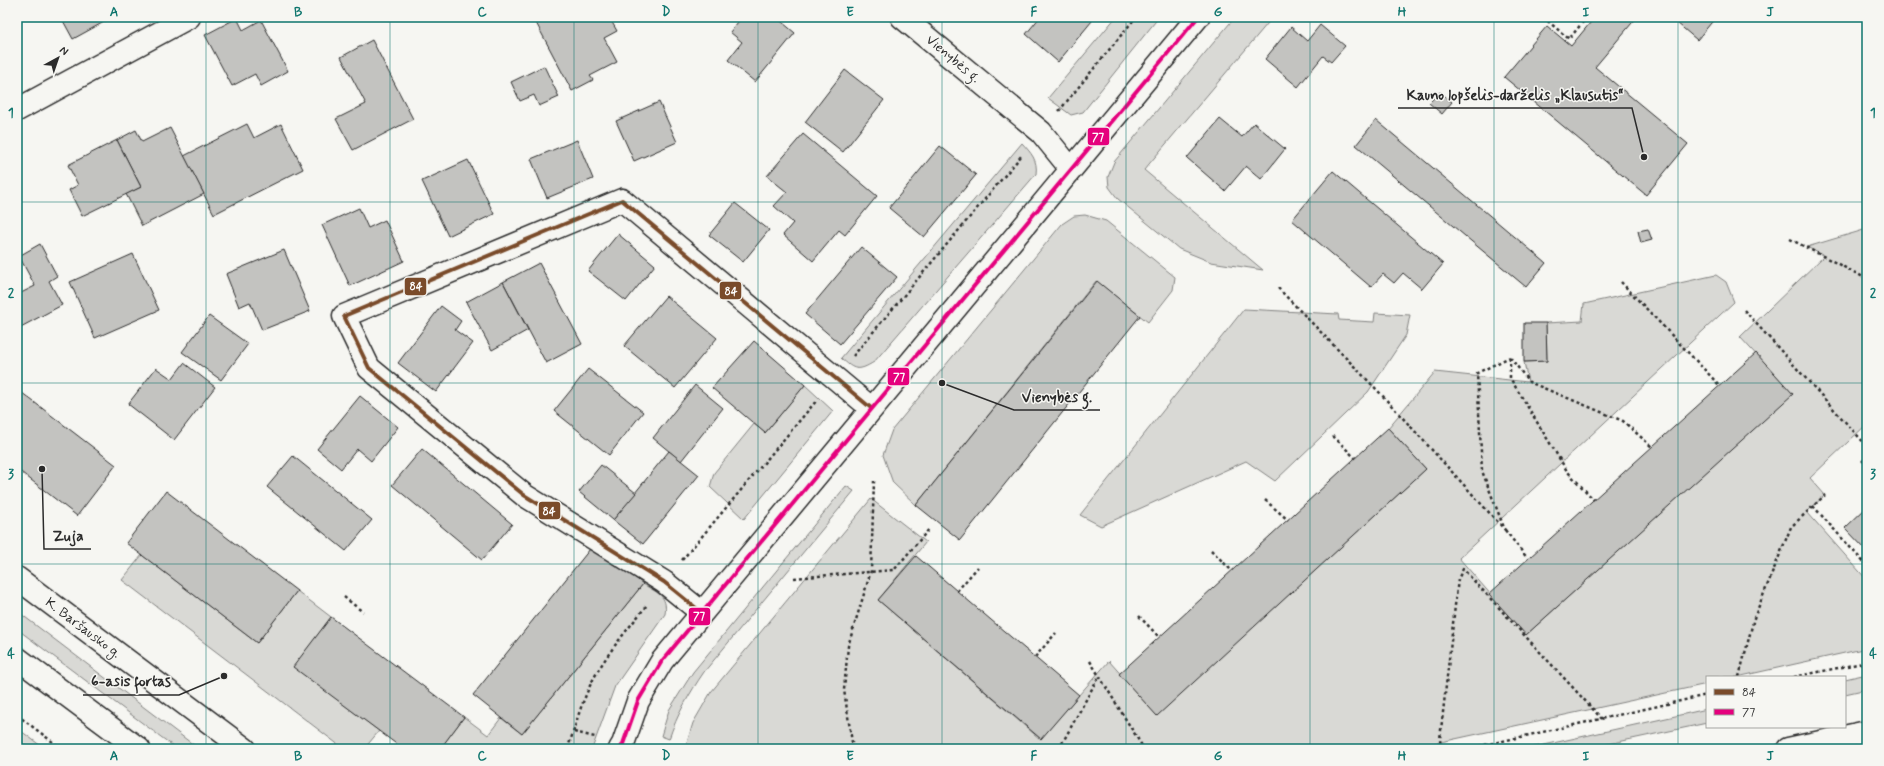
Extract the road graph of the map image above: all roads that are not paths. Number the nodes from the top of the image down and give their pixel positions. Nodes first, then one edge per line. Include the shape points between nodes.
1 (189, 17) edge
2 (902, 17) edge
3 (1198, 17) edge
4 (17, 110) edge
5 (1071, 169) junction
6 (871, 408) junction
7 (17, 578) edge
8 (701, 612) junction
9 (17, 658) edge
10 (1867, 732) edge
11 (623, 747) edge
12 (139, 749) edge
13 (245, 749) edge
14 (1788, 749) edge

1 - 4 street
2 - 5 street, Vienybės g. via 1041,132
3 - 5 street
5 - 6 street
6 - 8 street
6 - 8 street via 622,200 344,316 369,368 524,496 664,582
7 - 13 street, K. Baršausko g.
8 - 11 street via 662,661 638,701
9 - 12 street
10 - 14 street

